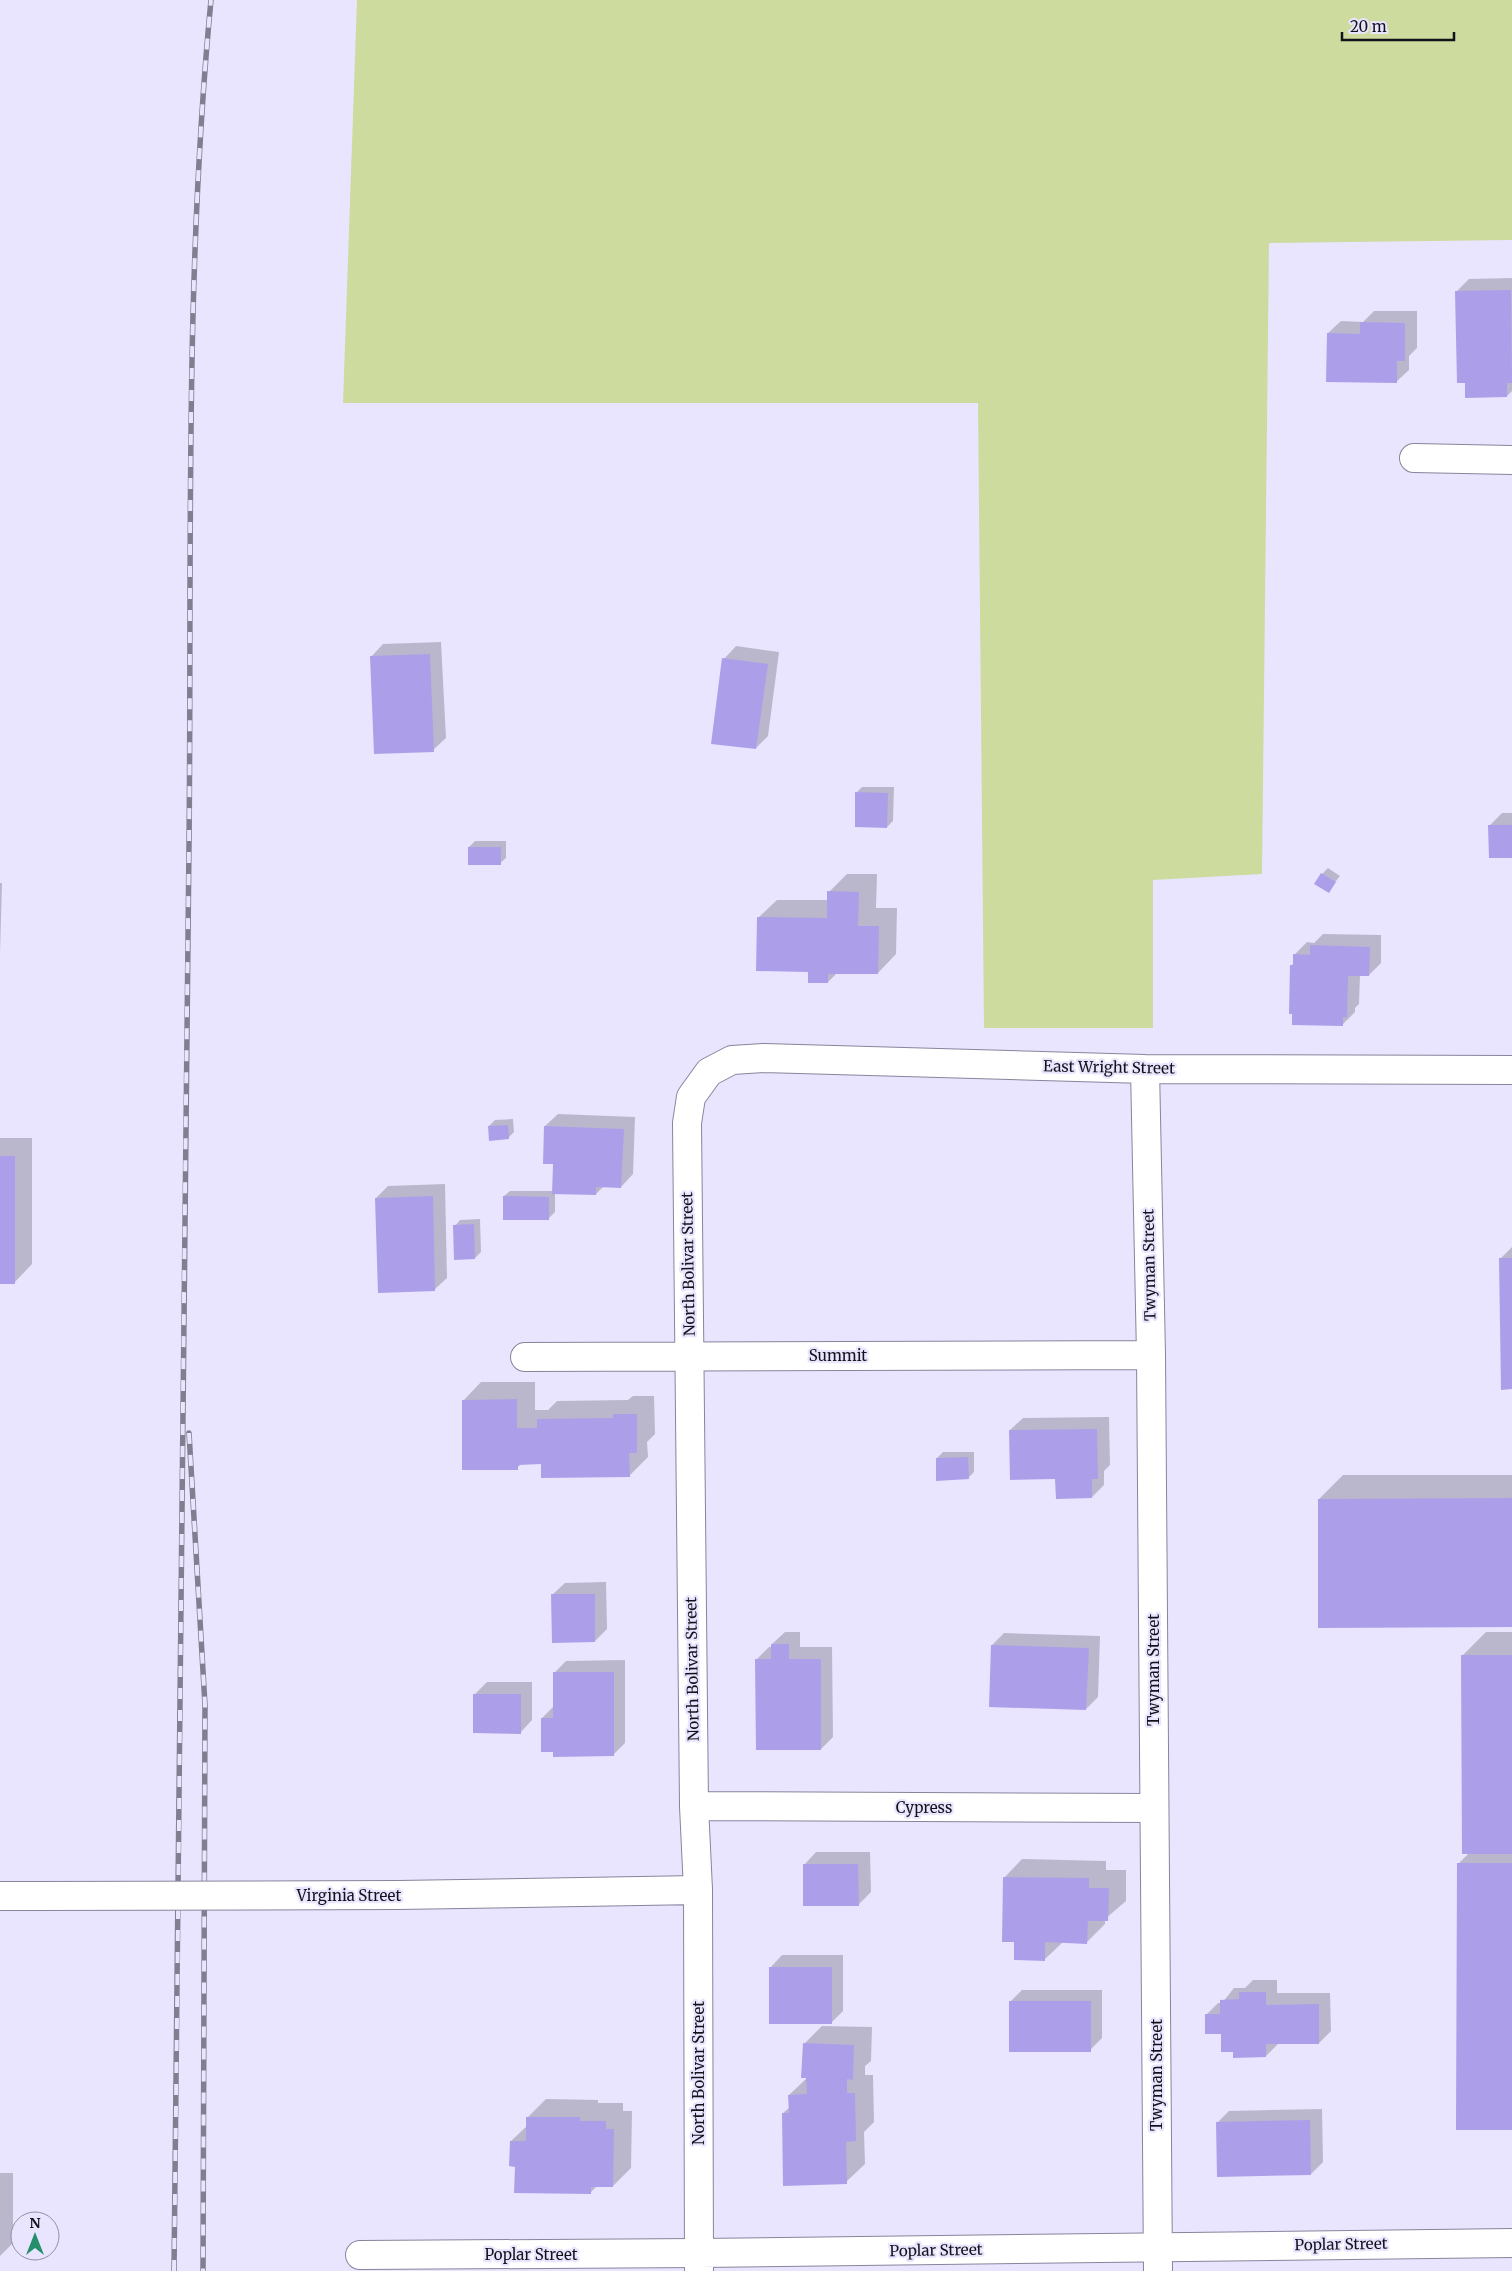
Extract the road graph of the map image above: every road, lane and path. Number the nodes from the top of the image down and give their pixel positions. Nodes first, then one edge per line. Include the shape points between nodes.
1 (1414, 458) dead end
2 (1512, 460) edge
3 (1145, 1069) junction
4 (1512, 1070) edge
5 (709, 1072) joint
6 (689, 1355) junction
7 (1151, 1355) junction
8 (525, 1357) dead end
9 (694, 1806) junction
10 (1154, 1808) junction
11 (698, 1890) junction
12 (0, 1896) edge
13 (1512, 2243) edge
14 (360, 2255) dead end
15 (1158, 2259) edge
16 (699, 2262) edge

1 - 2 street
3 - 4 street, East Wright Street
3 - 5 street, East Wright Street via 764,1058 732,1060
3 - 7 street, Twyman Street
5 - 6 street, North Bolivar Street via 691,1097 687,1123
6 - 7 street, Summit
6 - 8 street, Summit
6 - 9 street, North Bolivar Street
7 - 10 street, Twyman Street
9 - 10 street, Cypress
9 - 11 street, North Bolivar Street
10 - 15 street, Twyman Street
11 - 12 street, Virginia Street, bridge
11 - 16 street, North Bolivar Street
13 - 15 street, Poplar Street via 1413,2243
14 - 16 street, Poplar Street
15 - 16 street, Poplar Street

